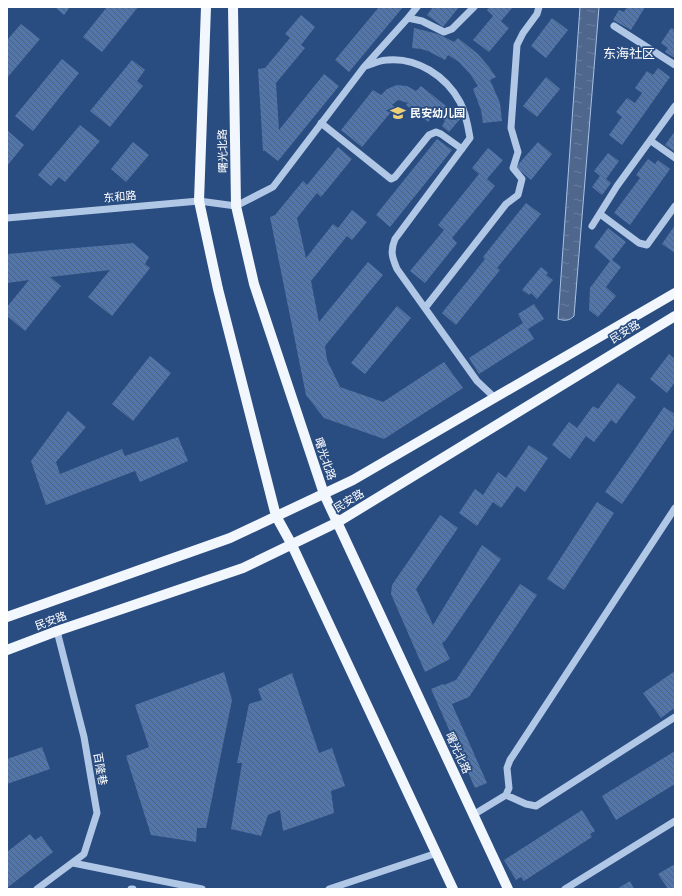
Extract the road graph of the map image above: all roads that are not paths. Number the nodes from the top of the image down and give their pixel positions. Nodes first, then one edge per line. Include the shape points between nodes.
1 (206, 7) edge
2 (233, 7) edge
3 (417, 7) edge
4 (474, 7) edge
5 (540, 7) edge
6 (408, 18) junction
7 (614, 26) dead end
8 (675, 65) edge
9 (364, 67) junction
10 (675, 106) edge
11 (321, 123) junction
12 (651, 141) junction
13 (462, 149) junction
14 (675, 158) edge
15 (199, 201) junction
16 (236, 206) junction
17 (675, 206) edge
18 (600, 214) junction
19 (7, 218) edge
20 (592, 226) dead end
21 (675, 293) edge
22 (425, 308) junction
23 (675, 316) edge
24 (495, 398) junction
25 (324, 494) junction
26 (675, 508) edge
27 (276, 516) junction
28 (338, 522) junction
29 (292, 545) junction
30 (7, 617) edge
31 (57, 631) junction
32 (7, 650) edge
33 (675, 717) edge
34 (506, 795) junction
35 (473, 815) junction
36 (675, 821) edge
37 (437, 853) junction
38 (73, 863) junction
39 (37, 889) edge
40 (202, 889) edge
41 (329, 889) edge
42 (453, 889) edge
43 (508, 889) edge
44 (564, 889) edge

1 - 15 main road, 曙光北路
2 - 16 main road, 曙光北路
3 - 6 street
4 - 6 street via 452,30 444,32
5 - 22 street via 517,45 511,128 518,152 513,168 522,179 518,194 506,204
6 - 9 street
7 - 8 street
9 - 11 street
9 - 13 street via 386,60 404,60 432,71 452,90 466,115 470,138
10 - 12 street
11 - 13 street via 391,179 429,135 436,132
11 - 16 street via 272,187
12 - 14 street
12 - 18 street via 617,186
13 - 22 street via 395,239 392,248 397,269
15 - 16 street, 东和路
15 - 19 street, 东和路
15 - 27 main road, 曙光北路 via 218,289
16 - 25 main road, 曙光北路 via 254,284
17 - 18 street via 647,245 639,243
18 - 20 street
21 - 24 main road, 民安路
22 - 24 street via 476,381
23 - 28 main road, 民安路
24 - 25 main road, 民安路
25 - 27 main road, 民安路
25 - 28 main road, 曙光北路
26 - 34 street via 510,760 507,768 509,788
27 - 29 main road, 曙光北路
27 - 30 main road, 民安路 via 230,538
28 - 29 main road, 民安路
28 - 35 main road, 曙光北路
29 - 31 main road, 民安路 via 243,568
29 - 37 main road, 曙光北路
31 - 32 main road, 民安路
31 - 38 street, 百隆巷 via 84,737 97,813 84,854
33 - 34 street via 536,806
34 - 35 street
35 - 43 main road, 曙光北路
36 - 44 street
37 - 41 street
37 - 42 main road, 曙光北路
38 - 39 street, 百隆巷
38 - 40 street

